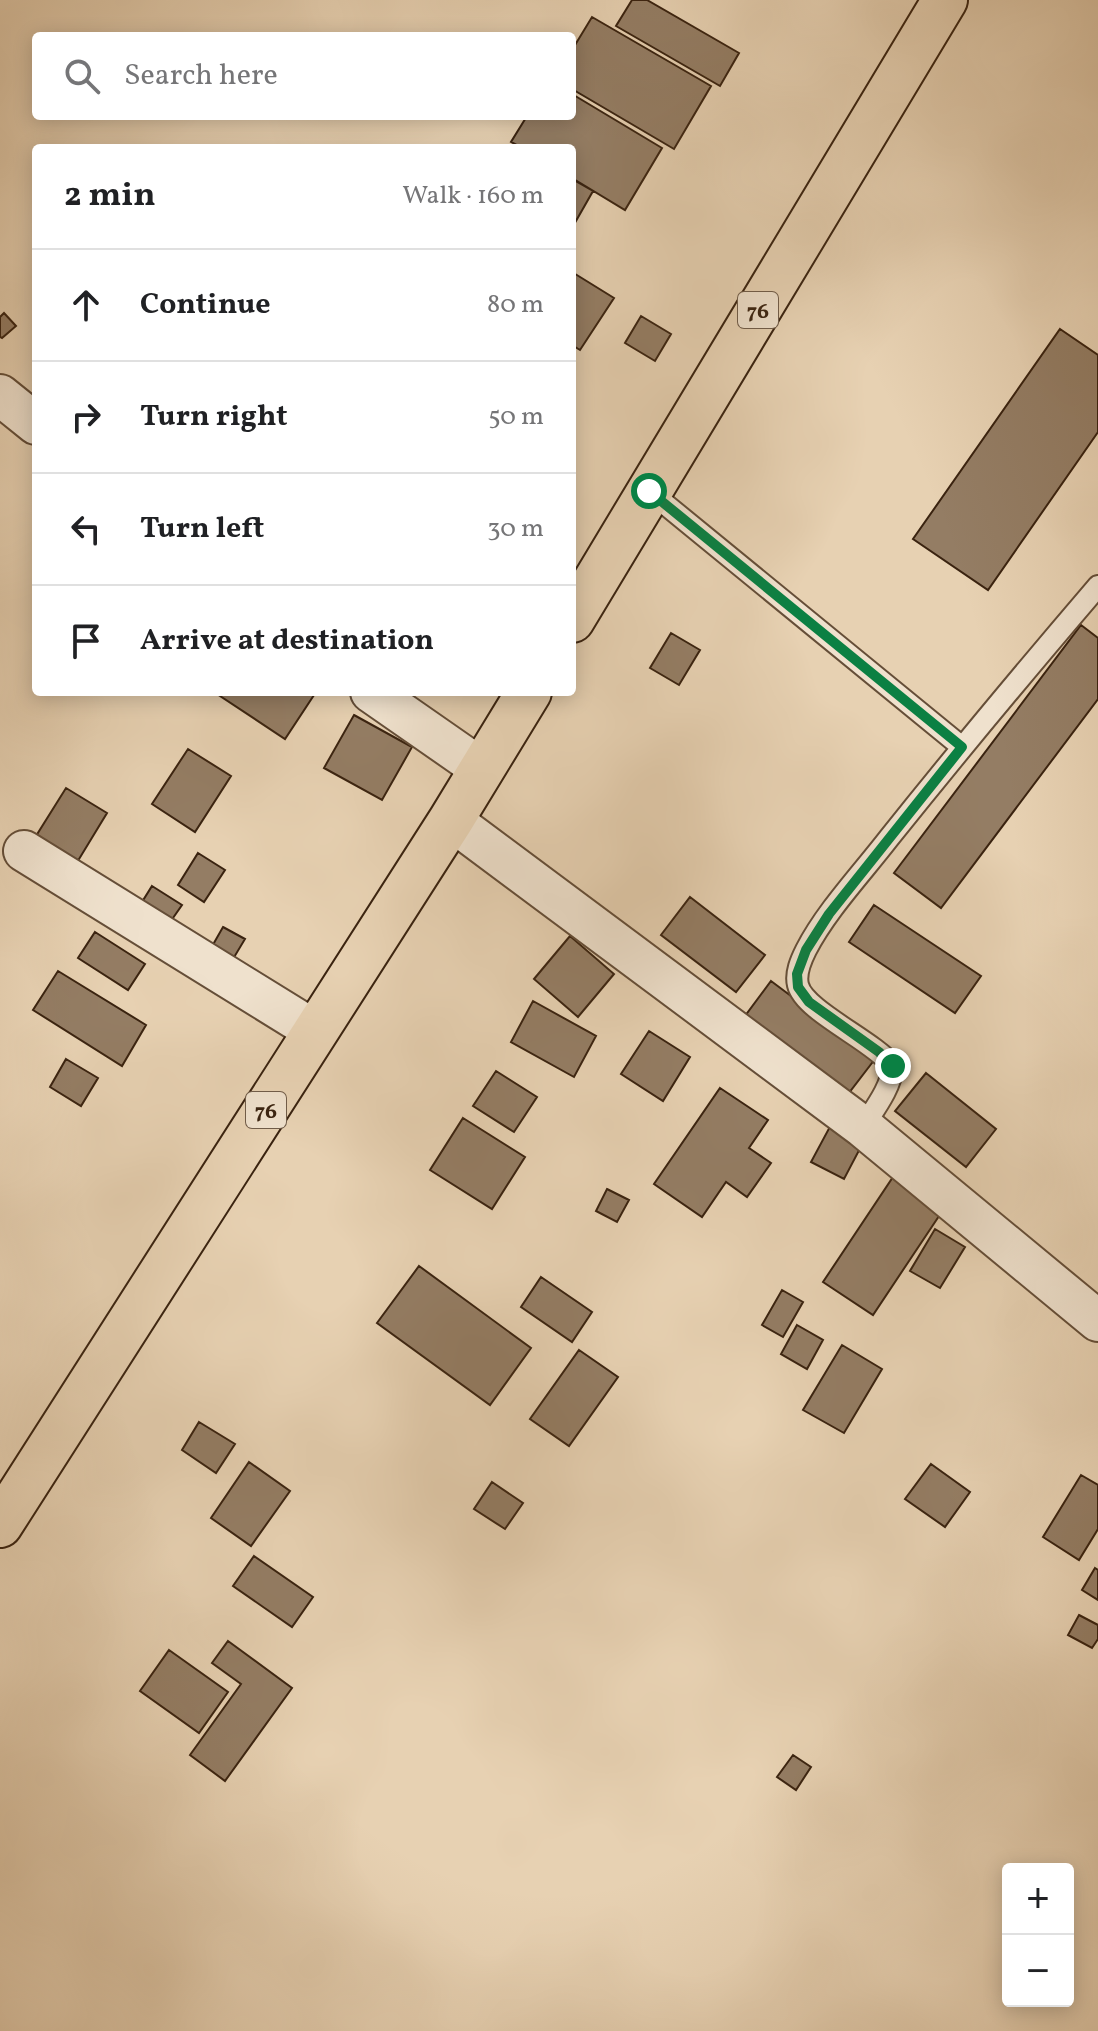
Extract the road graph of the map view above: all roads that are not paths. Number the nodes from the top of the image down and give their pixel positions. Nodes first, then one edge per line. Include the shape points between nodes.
1 (945, 0) edge
2 (0, 395) edge
3 (32, 421) edge
4 (649, 491) junction
5 (1098, 586) edge
6 (576, 613) edge
7 (377, 696) edge
8 (527, 696) edge
9 (962, 747) junction
10 (483, 770) junction
11 (451, 820) junction
12 (24, 851) dead end
13 (315, 1031) junction
14 (863, 1127) junction
15 (1098, 1321) edge
16 (0, 1525) edge

1 - 4 highway, 76
2 - 3 street
4 - 6 highway, 76
4 - 9 lane
5 - 9 lane
7 - 10 street
8 - 10 highway, 76
9 - 14 lane via 829,914 797,974 798,987 809,1002 893,1066
10 - 11 highway, 76
11 - 13 highway, 76
11 - 14 street
12 - 13 street
13 - 16 highway, 76
14 - 15 street

